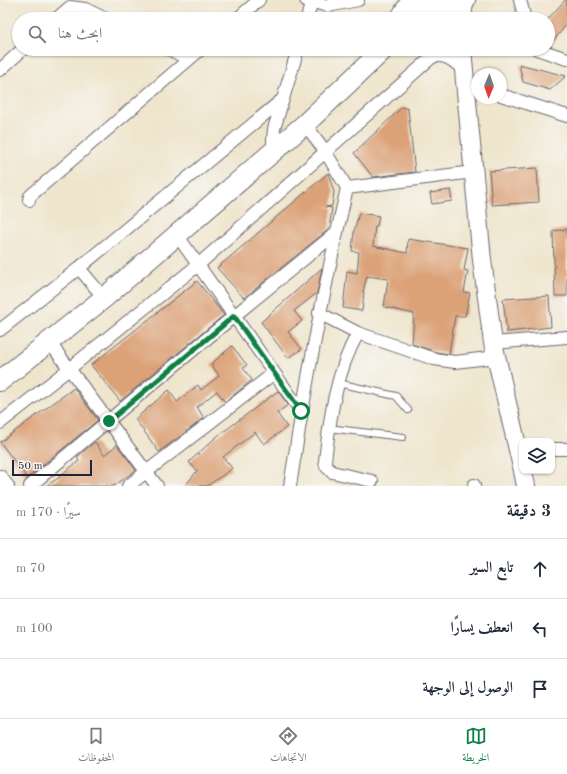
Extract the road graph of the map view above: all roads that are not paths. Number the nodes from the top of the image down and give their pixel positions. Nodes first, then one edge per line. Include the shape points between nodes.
1 (259, 0) edge
2 (358, 0) edge
3 (412, 0) edge
4 (520, 0) edge
5 (311, 1) edge
6 (451, 8) edge
7 (64, 12) edge
8 (91, 12) edge
9 (245, 12) edge
10 (309, 12) edge
11 (404, 12) edge
12 (427, 12) edge
13 (523, 12) edge
14 (555, 55) edge
15 (15, 56) edge
16 (183, 56) edge
17 (193, 56) edge
18 (296, 56) edge
19 (375, 56) edge
20 (434, 56) edge
21 (443, 56) edge
22 (463, 56) edge
23 (189, 59) junction
24 (567, 59) edge
25 (0, 70) edge
26 (468, 80) edge
27 (507, 97) edge
28 (283, 99) junction
29 (567, 116) edge
30 (305, 124) junction
31 (273, 151) junction
32 (325, 151) junction
33 (474, 172) junction
34 (347, 188) junction
35 (29, 200) dead end
36 (336, 233) junction
37 (177, 235) junction
38 (198, 265) junction
39 (78, 268) junction
40 (104, 298) junction
41 (319, 313) junction
42 (234, 316) junction
43 (0, 330) edge
44 (358, 333) junction
45 (567, 338) edge
46 (50, 343) junction
47 (494, 350) junction
48 (69, 369) junction
49 (274, 373) junction
50 (0, 382) edge
51 (338, 382) junction
52 (408, 410) dead end
53 (301, 411) junction
54 (109, 421) junction
55 (0, 423) edge
56 (328, 428) junction
57 (403, 437) dead end
58 (519, 448) edge
59 (555, 449) edge
60 (567, 449) edge
61 (147, 472) junction
62 (524, 474) edge
63 (0, 476) edge
64 (372, 481) dead end
65 (8, 486) edge
66 (30, 486) edge
67 (128, 486) edge
68 (158, 486) edge
69 (290, 486) edge
70 (526, 486) edge

1 - 9 street
2 - 5 street via 328,6
3 - 11 main road
4 - 13 street
5 - 10 street
6 - 12 main road
7 - 8 street via 70,7
14 - 24 street
15 - 25 street
16 - 23 street
17 - 23 street
18 - 28 street
19 - 30 main road
20 - 32 street
21 - 26 street via 451,59
22 - 26 street
23 - 35 street via 30,196
26 - 33 street
27 - 29 street
28 - 31 street via 274,129
28 - 39 street
30 - 31 main road
30 - 32 street
31 - 37 main road
32 - 34 street
32 - 38 street
33 - 34 street
33 - 47 street
34 - 36 street
36 - 41 street
36 - 42 street
37 - 38 street
37 - 40 main road
38 - 42 street
38 - 48 street
39 - 40 street
39 - 43 street
40 - 46 main road
41 - 44 street
41 - 53 street
42 - 49 street
42 - 54 street
44 - 47 street via 434,360 455,362
44 - 51 street
45 - 47 street
46 - 48 street
46 - 50 main road
47 - 58 street
48 - 54 street
48 - 55 street
49 - 53 street
49 - 61 street
51 - 52 lane via 396,396
51 - 56 street
53 - 69 street
54 - 61 street
54 - 66 street
56 - 57 lane
56 - 64 street via 325,461 328,470
59 - 60 street
61 - 67 street
61 - 68 street
62 - 70 street
63 - 65 street

